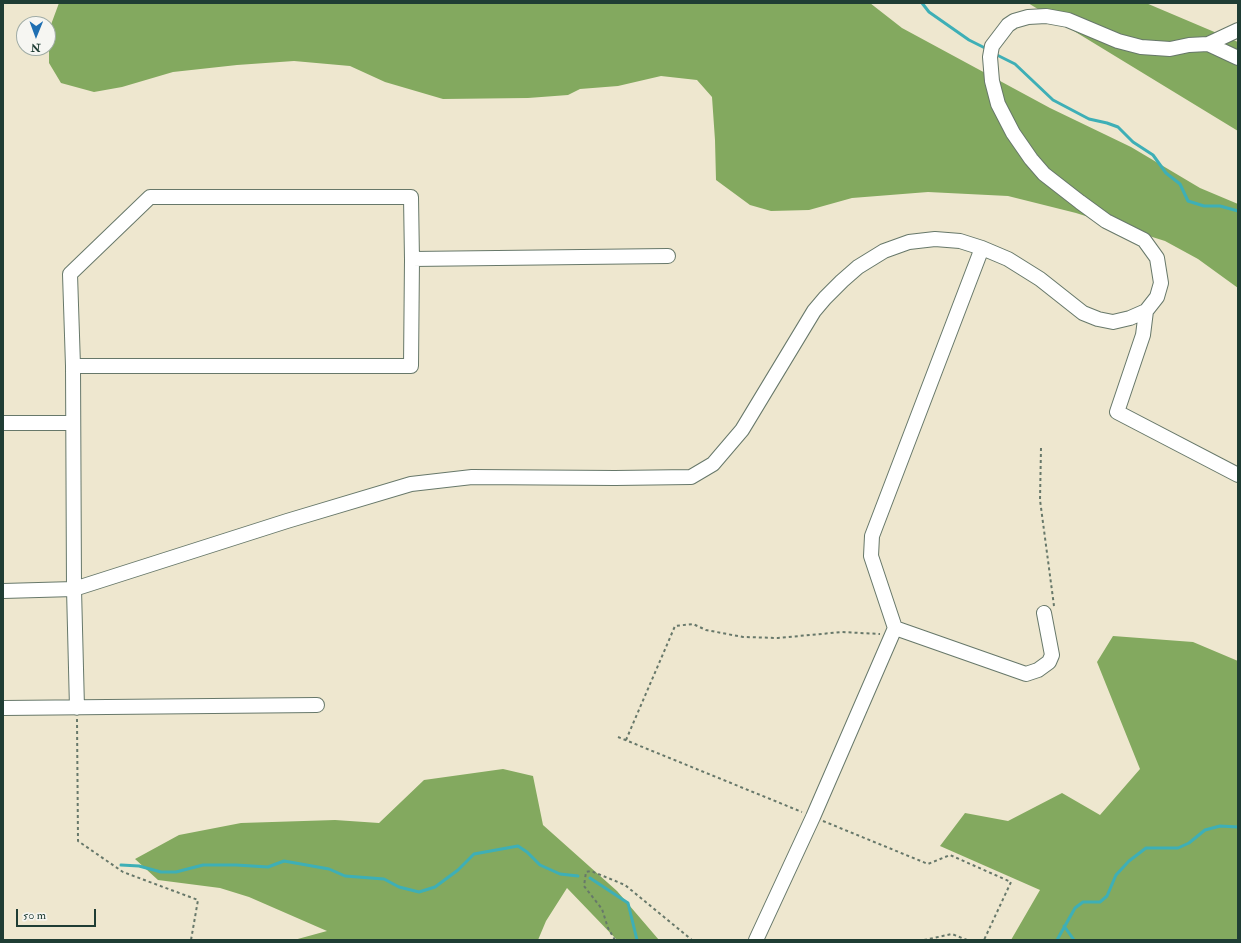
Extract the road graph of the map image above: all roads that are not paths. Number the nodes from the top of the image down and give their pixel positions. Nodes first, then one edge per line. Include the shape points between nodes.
1 (1238, 30) edge
2 (1208, 44) junction
3 (1238, 58) edge
4 (982, 248) junction
5 (668, 256) dead end
6 (412, 260) junction
7 (1146, 311) junction
8 (73, 366) junction
9 (3, 423) edge
10 (72, 423) junction
11 (1238, 475) edge
12 (74, 589) junction
13 (3, 591) edge
14 (1049, 610) road end
15 (893, 633) junction
16 (317, 705) dead end
17 (3, 708) edge
18 (77, 708) junction
19 (756, 940) edge

1 - 2 street
2 - 3 street
2 - 7 street via 1170,49 1141,47 1118,41 1068,20 1046,16 1014,21 1008,25 991,51 992,80 998,104 1012,133 1044,174 1106,221 1144,240 1157,258 1161,283 1157,297
4 - 7 street via 1014,263 1040,279 1083,313 1098,319 1113,322
4 - 12 street via 954,240 909,242 884,251 858,267 814,311 742,430 714,464 691,477 472,477 411,484
4 - 15 street via 872,536 871,556
5 - 6 street
6 - 8 street via 411,366
6 - 8 street via 411,197 150,197 70,274
7 - 11 street via 1143,335 1117,412
8 - 10 street
9 - 10 street
10 - 12 street
12 - 13 street
12 - 18 street
14 - 15 street via 1052,655 1049,662 1038,670 1026,674
15 - 19 street
16 - 18 street
17 - 18 street

